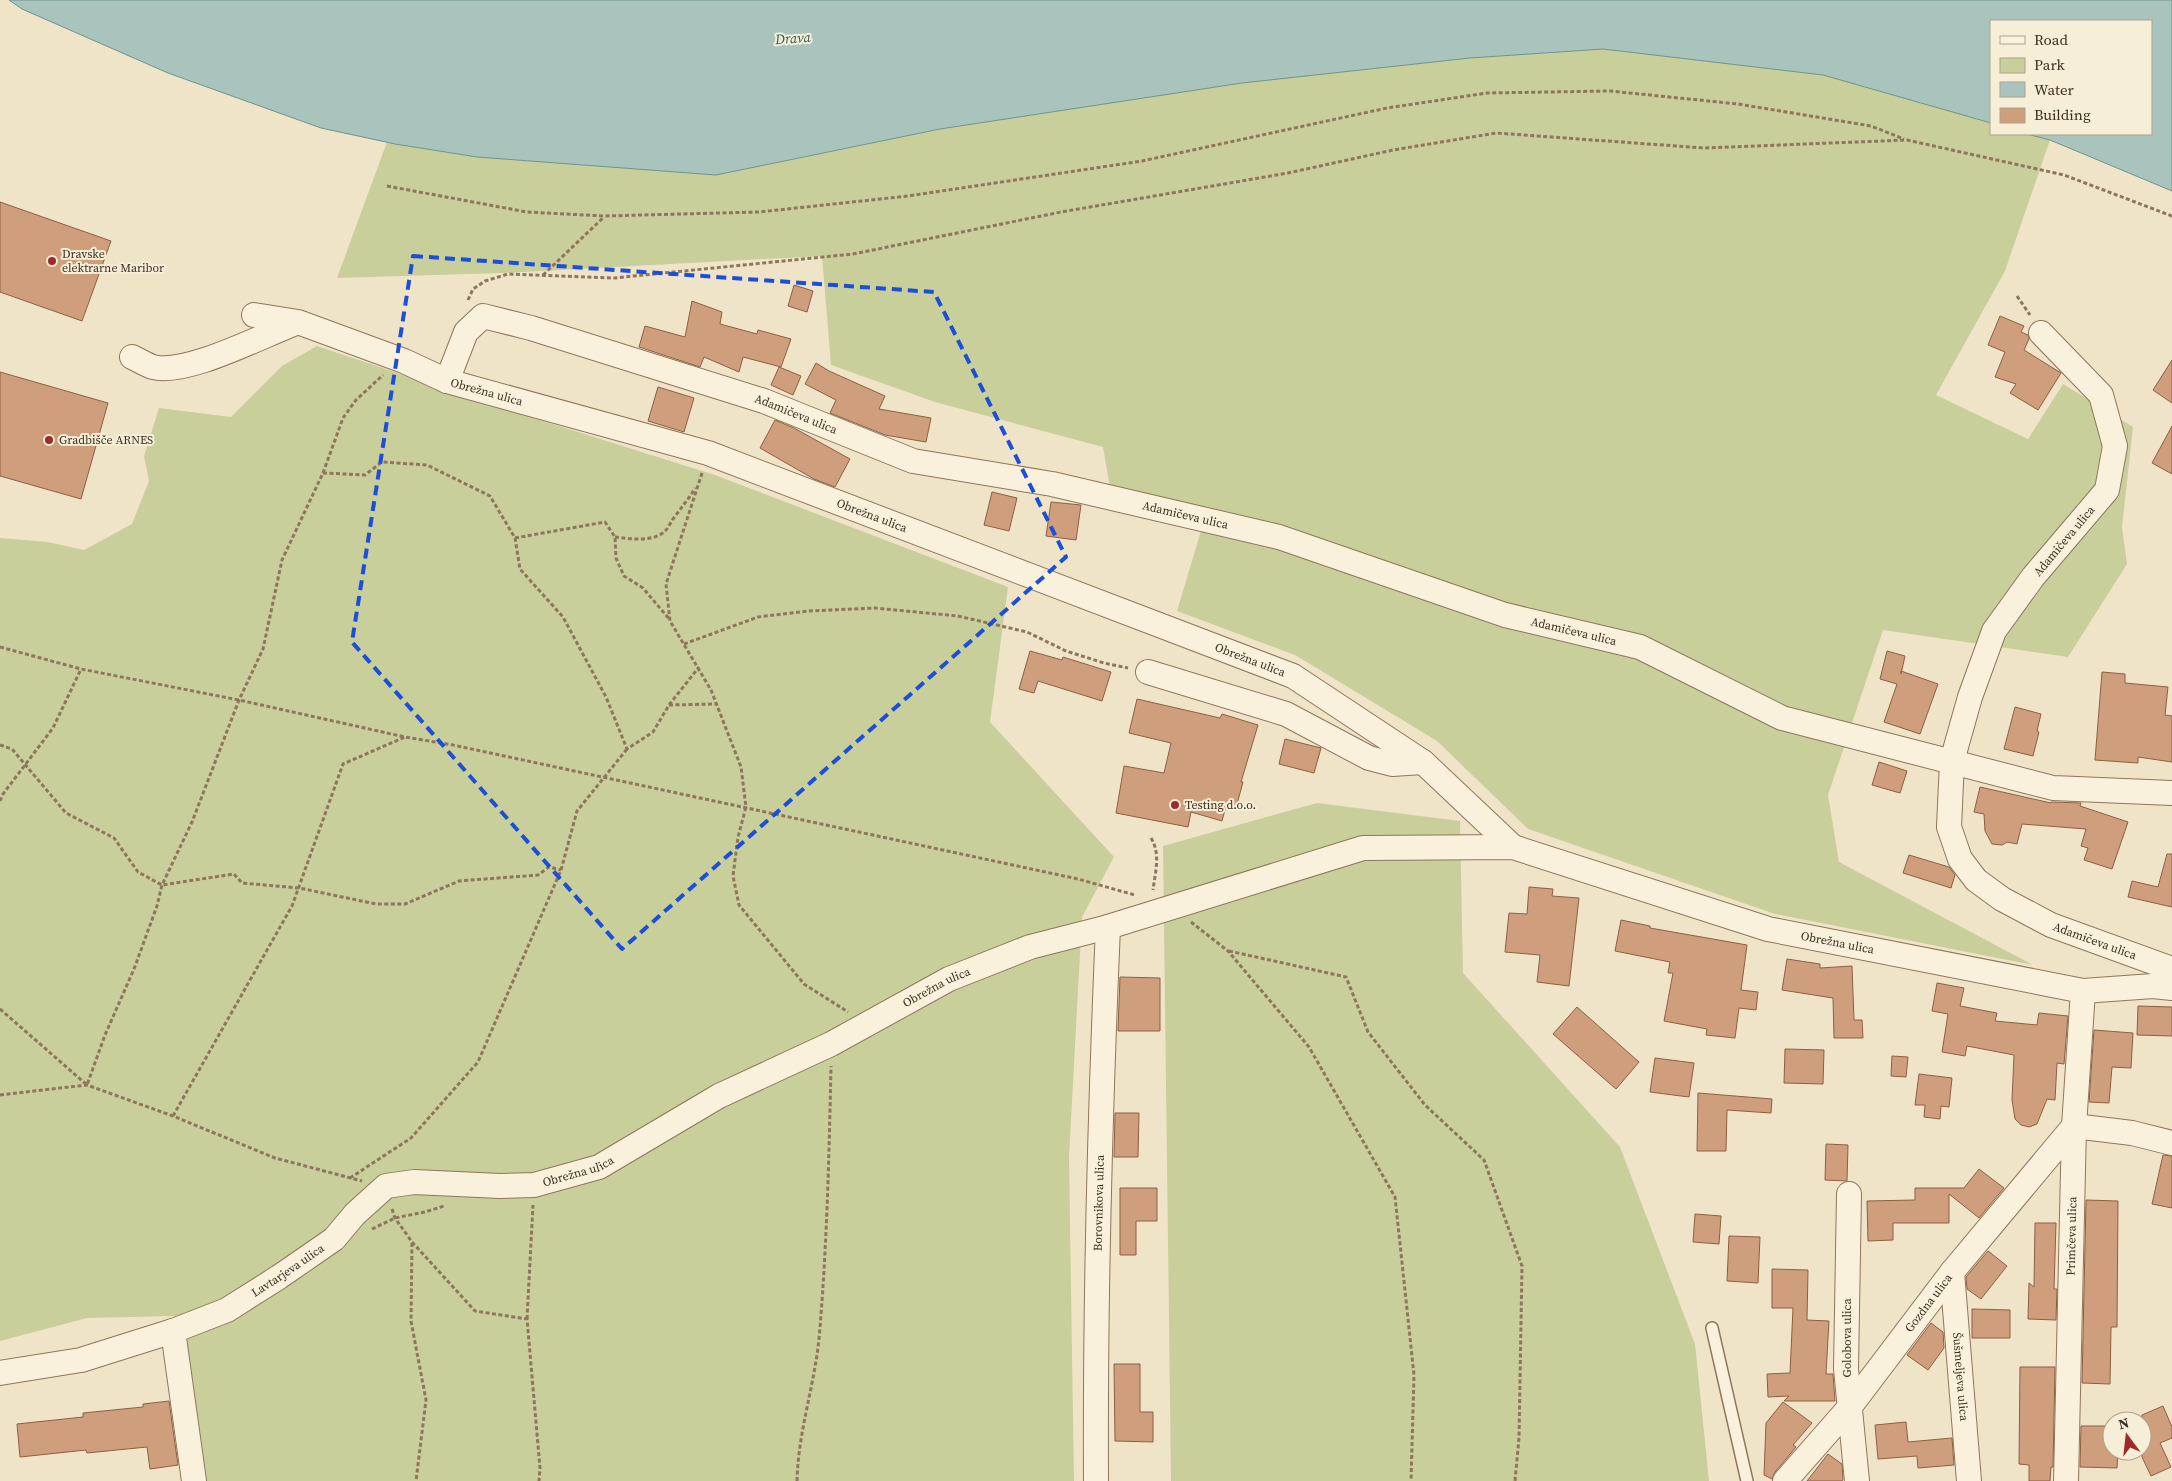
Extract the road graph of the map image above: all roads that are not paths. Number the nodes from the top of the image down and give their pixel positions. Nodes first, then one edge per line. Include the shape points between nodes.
1 (254, 315) dead end
2 (298, 322) junction
3 (2041, 333) dead end
4 (132, 357) dead end
5 (448, 381) junction
6 (1148, 672) road end
7 (1952, 761) junction
8 (1423, 762) junction
9 (2172, 793) edge
10 (1513, 847) junction
11 (1108, 927) junction
12 (2172, 969) edge
13 (2172, 988) edge
14 (2083, 991) junction
15 (2074, 1126) junction
16 (2172, 1143) edge
17 (386, 1186) joint
18 (1849, 1194) dead end
19 (1952, 1272) junction
20 (1712, 1328) dead end
21 (173, 1331) junction
22 (0, 1373) edge
23 (1849, 1408) junction
24 (194, 1481) edge
25 (1096, 1481) edge
26 (1747, 1481) edge
27 (1785, 1481) edge
28 (1857, 1481) edge
29 (1969, 1481) edge
30 (2066, 1481) edge

1 - 2 street, Obrežna ulica
2 - 4 street via 241,348 176,367 154,367
2 - 5 street, Obrežna ulica via 404,361
3 - 7 street, Adamičeva ulica via 2101,395 2115,446 2107,490 2033,577 1994,631 1970,697
5 - 7 street, Adamičeva ulica via 466,332 483,316 764,401 913,461 1052,484 1279,537 1504,614 1640,647 1782,718
5 - 8 street, Obrežna ulica via 708,454 1293,676
6 - 8 street via 1286,714 1369,758 1392,764
7 - 9 street, Adamičeva ulica via 2053,788
7 - 12 street, Adamičeva ulica via 1949,827 1960,859 1976,880 2002,899 2051,925
8 - 10 street, Obrežna ulica
10 - 11 street, Obrežna ulica via 1363,848 1159,906
10 - 14 street, Obrežna ulica via 1766,929
11 - 17 street, Obrežna ulica via 1030,947 949,979 831,1044 719,1096 599,1167 534,1185 414,1182
11 - 25 street, Borovnikova ulica via 1095,1333
13 - 14 street, Obrežna ulica via 2153,986
14 - 15 street, Primčeva ulica
15 - 16 street via 2132,1133
15 - 19 street, Gozdna ulica
15 - 30 street, Primčeva ulica
17 - 21 street, Lavtarjeva ulica via 334,1239 279,1277 226,1310
18 - 23 street, Golobova ulica via 1846,1369
19 - 23 street, Gozdna ulica
19 - 29 street, Šušmeljeva ulica
20 - 26 lane
21 - 22 street, Lavtarjeva ulica via 81,1360
21 - 24 street
23 - 27 street, Gozdna ulica
23 - 28 street, Golobova ulica

